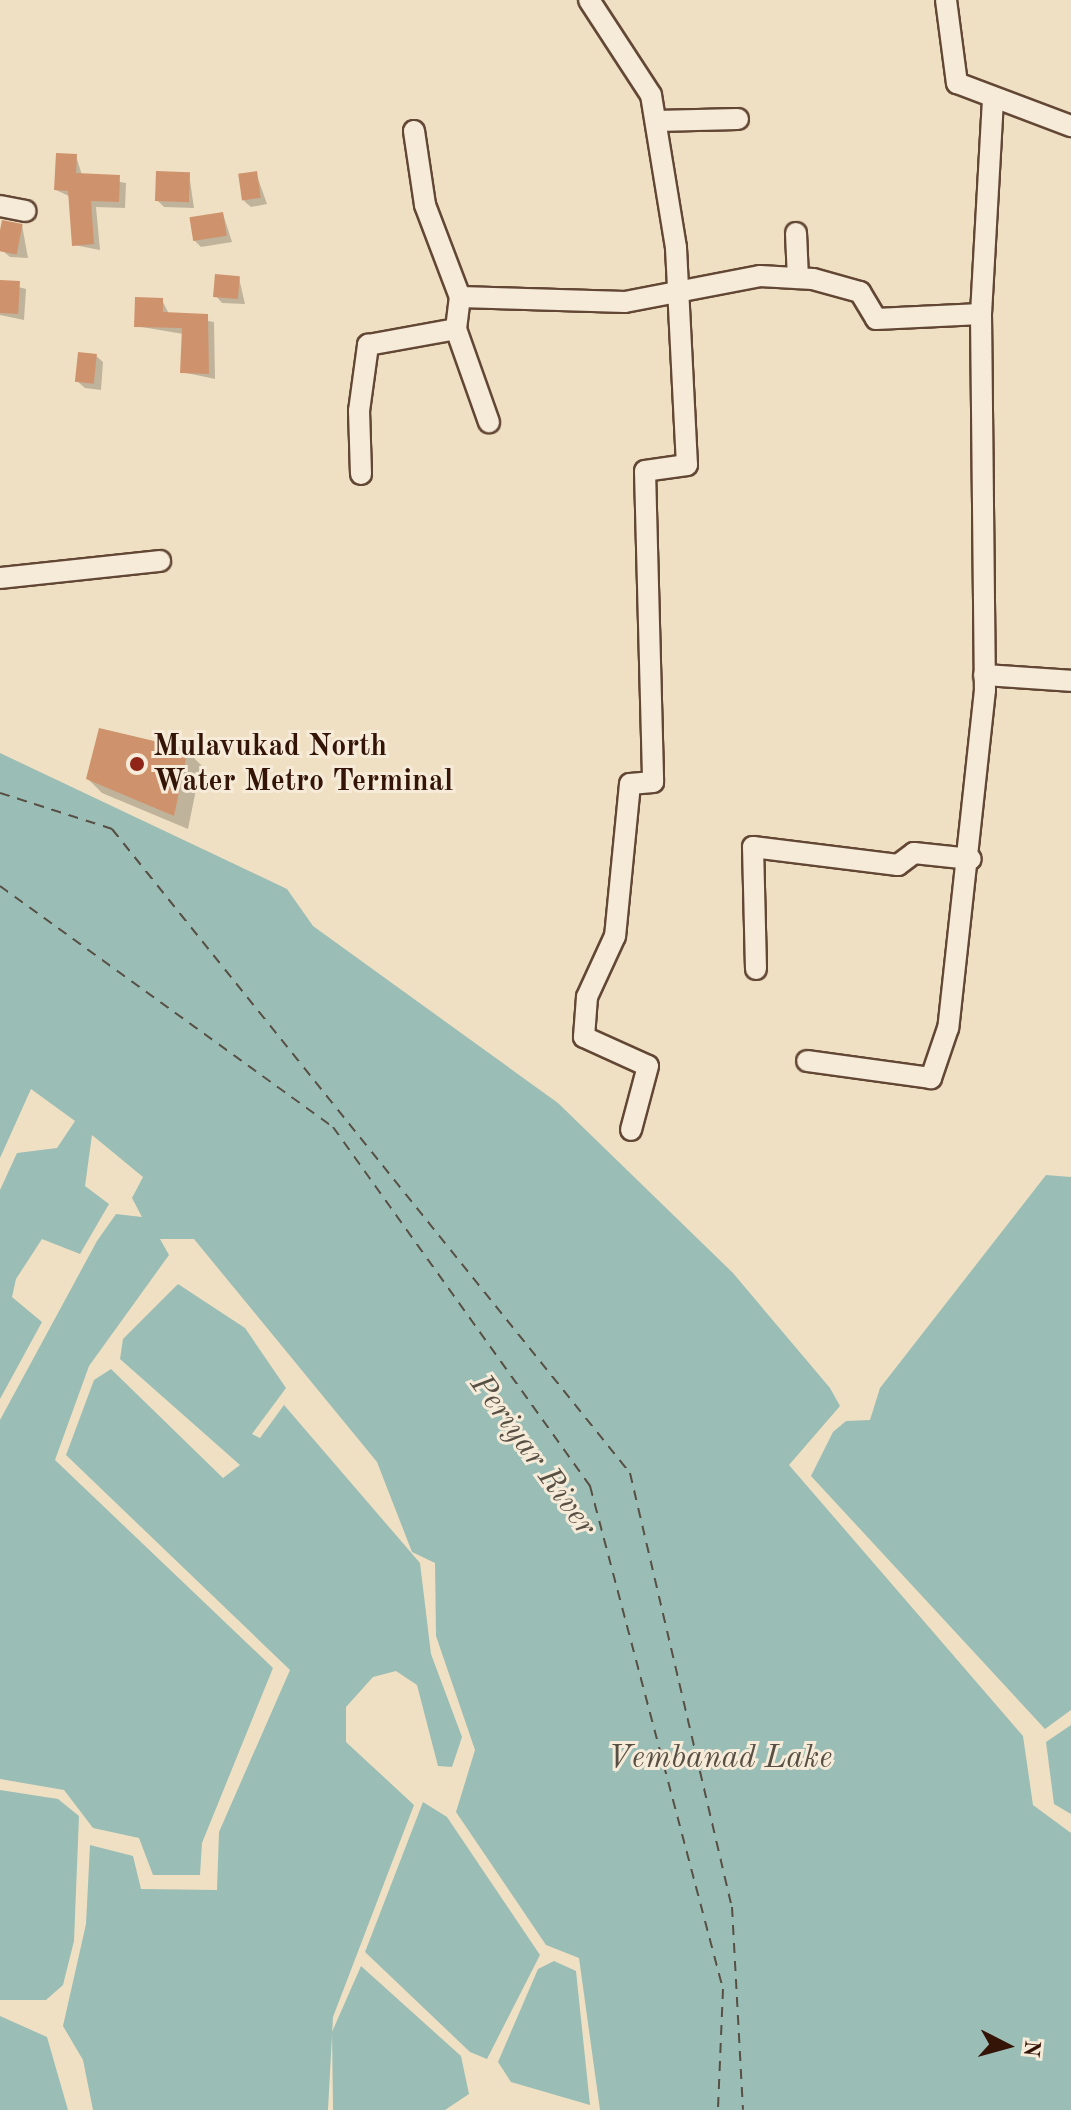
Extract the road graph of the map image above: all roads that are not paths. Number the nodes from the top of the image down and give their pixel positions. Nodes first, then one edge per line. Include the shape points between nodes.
1 (589, 0) edge
2 (946, 0) edge
3 (993, 99) junction
4 (738, 119) dead end
5 (656, 121) junction
6 (1071, 126) edge
7 (414, 131) dead end
8 (0, 206) edge
9 (26, 211) dead end
10 (796, 233) dead end
11 (798, 278) junction
12 (678, 296) junction
13 (460, 297) junction
14 (981, 314) junction
15 (456, 329) junction
16 (489, 422) dead end
17 (361, 474) dead end
18 (160, 561) dead end
19 (0, 578) edge
20 (984, 675) junction
21 (1071, 681) edge
22 (971, 859) junction
23 (756, 969) dead end
24 (807, 1061) dead end
25 (631, 1130) dead end

1 - 5 street via 651,95
2 - 3 street via 957,83
3 - 6 street
3 - 14 street
4 - 5 street
5 - 12 street
7 - 13 street via 425,205
8 - 9 street
10 - 11 street
11 - 12 street via 760,276
11 - 14 street via 860,292 876,319
12 - 13 street via 527,303
12 - 25 street via 687,465 645,471 653,782 630,784 615,936 587,997 584,1037 648,1066
13 - 15 street
14 - 20 street
15 - 16 street
15 - 17 street via 368,345 360,398
18 - 19 street
20 - 21 street
20 - 22 street
22 - 23 street via 914,853 898,865 753,847
22 - 24 street via 948,1028 931,1078

